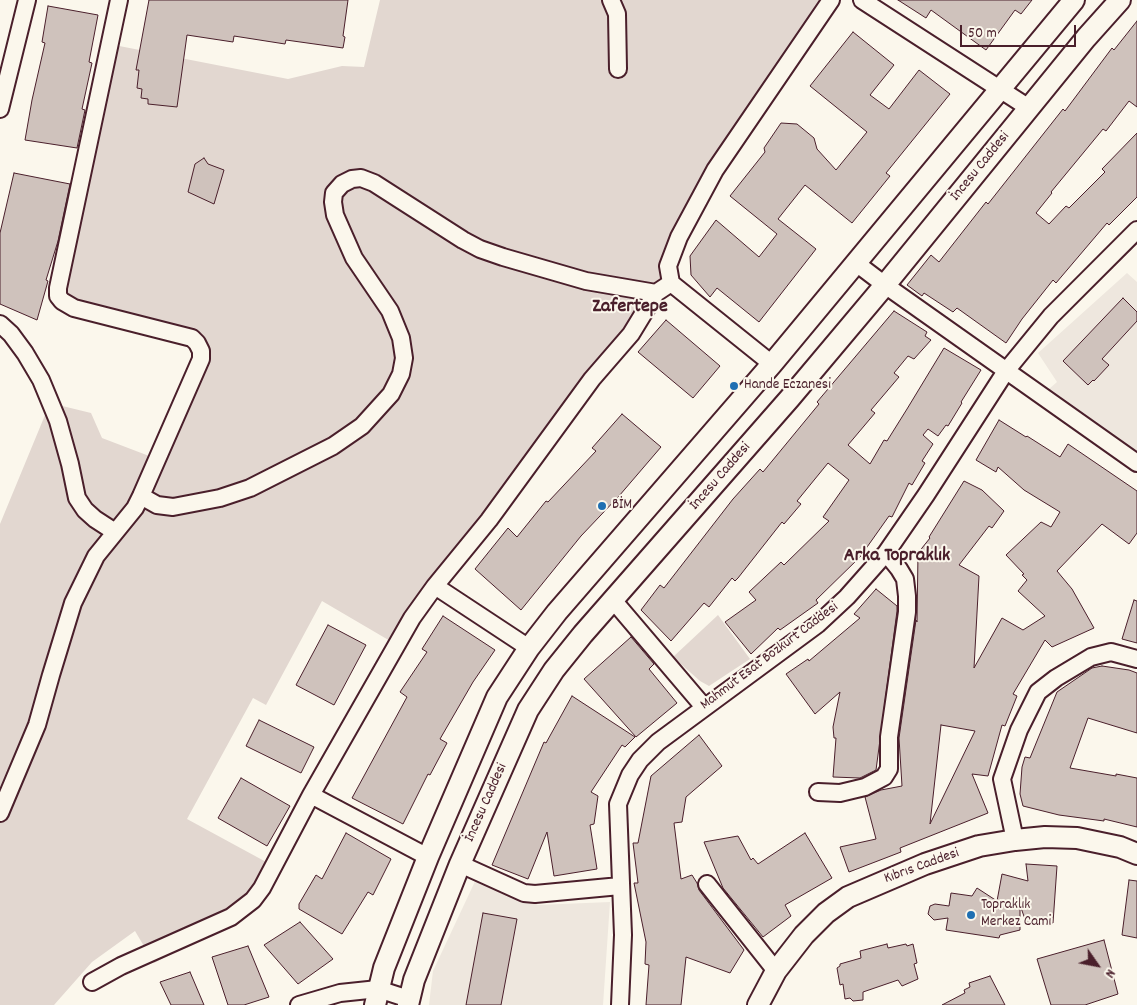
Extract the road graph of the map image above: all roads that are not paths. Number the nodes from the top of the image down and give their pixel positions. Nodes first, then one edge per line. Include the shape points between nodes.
1 (27, 0) edge
2 (119, 0) edge
3 (611, 0) edge
4 (832, 0) edge
5 (862, 0) edge
6 (1074, 0) edge
7 (1120, 0) edge
8 (618, 69) dead end
9 (1000, 88) junction
10 (1029, 108) junction
11 (0, 109) edge
12 (1137, 230) edge
13 (856, 263) junction
14 (671, 283) junction
15 (885, 285) junction
16 (656, 293) junction
17 (0, 324) edge
18 (772, 364) junction
19 (1006, 370) junction
20 (1137, 463) edge
21 (141, 496) junction
22 (115, 532) junction
23 (886, 553) junction
24 (435, 586) junction
25 (614, 600) junction
26 (529, 648) junction
27 (1137, 659) edge
28 (704, 707) junction
29 (818, 792) dead end
30 (312, 795) junction
31 (0, 813) edge
32 (1015, 840) junction
33 (1137, 854) edge
34 (428, 857) junction
35 (460, 864) junction
36 (707, 884) dead end
37 (620, 886) junction
38 (776, 971) junction
39 (92, 982) dead end
40 (376, 997) edge
41 (408, 1002) edge
42 (299, 1005) edge
43 (620, 1005) edge
44 (758, 1005) edge

1 - 11 street
2 - 21 street via 58,296 74,308 192,338 201,351 201,358
3 - 8 street via 617,14
4 - 14 street via 715,170 679,237 668,266
5 - 9 street
6 - 9 main road
7 - 10 main road, İncesu Caddesi
9 - 10 street
9 - 13 main road
10 - 15 main road, İncesu Caddesi
12 - 19 street, Mahmut Esat Bozkurt Caddesi via 1051,316
13 - 15 street
13 - 18 main road
14 - 16 street
14 - 18 street
15 - 19 street
15 - 25 main road, İncesu Caddesi
16 - 21 street via 586,280 488,252 374,183 361,178 352,179 334,193 332,202 354,258 390,311 401,338 402,374 391,394 362,426 333,446 250,488 220,498 173,507 157,505
16 - 24 street via 631,334 592,379
17 - 22 street via 25,353 41,380 58,421 77,498 95,520
18 - 26 main road
19 - 20 street
19 - 23 street, Mahmut Esat Bozkurt Caddesi
21 - 22 street
22 - 31 street via 96,556 73,604 37,725
23 - 28 street, Mahmut Esat Bozkurt Caddesi via 818,624
23 - 29 street via 905,580 907,596 889,736 889,769 884,777 864,787 840,793
24 - 26 street
24 - 30 street via 412,618
25 - 28 street
25 - 35 main road, İncesu Caddesi via 554,670 528,710
26 - 34 main road via 497,697
27 - 32 street via 1111,652 1091,657 1038,692 1019,730 1002,779
28 - 37 street, Mahmut Esat Bozkurt Caddesi via 640,760 622,790 618,804
30 - 34 street
30 - 39 street via 253,900 231,917
32 - 33 main road, Kıbrıs Caddesi via 1077,838
32 - 38 main road, Kıbrıs Caddesi via 979,846 925,864 848,897 804,935
34 - 40 main road via 384,968
35 - 37 street via 530,894
35 - 41 main road, İncesu Caddesi
36 - 38 street
37 - 43 street, Mahmut Esat Bozkurt Caddesi via 623,935
38 - 44 main road, Kıbrıs Caddesi
40 - 41 street
40 - 42 street via 340,993

